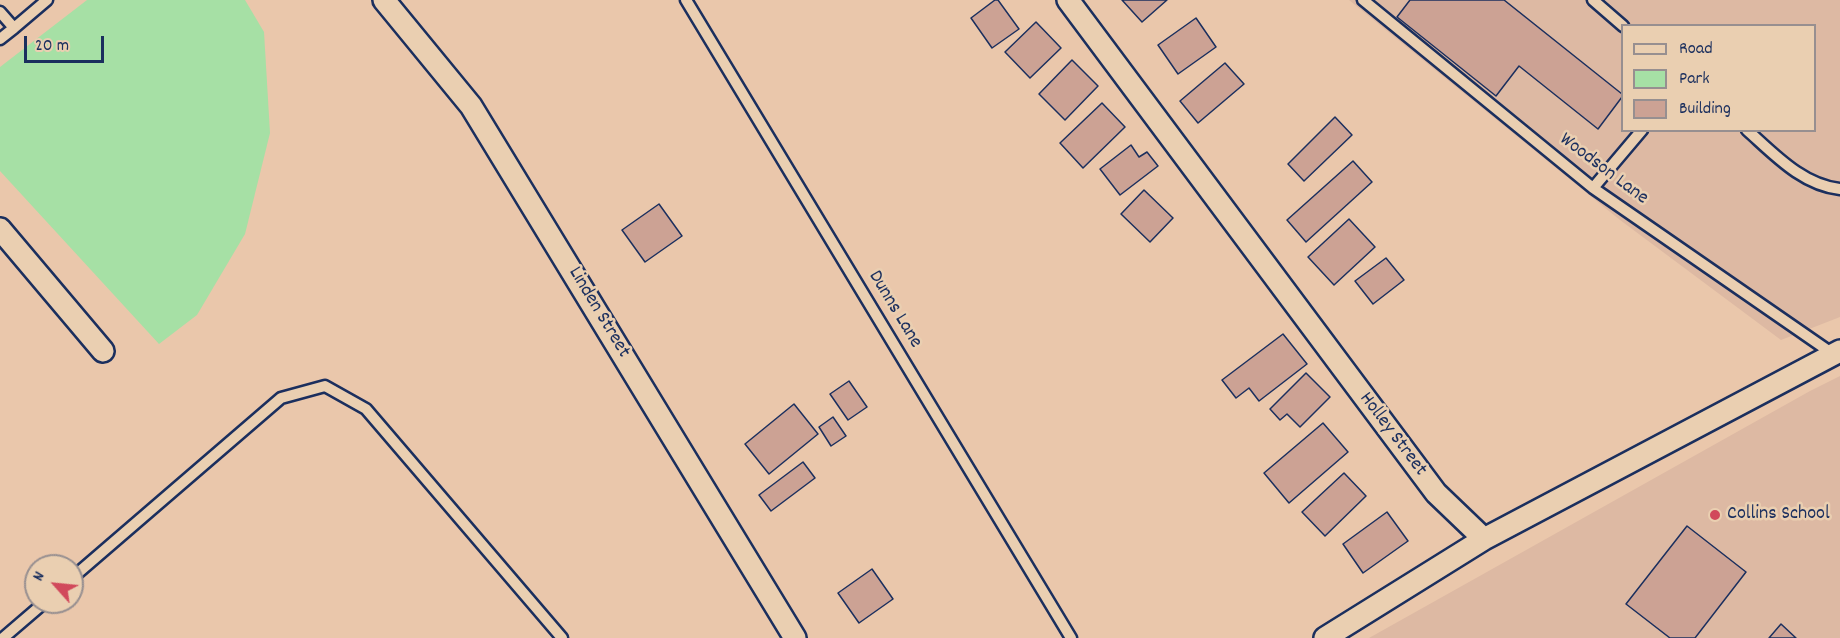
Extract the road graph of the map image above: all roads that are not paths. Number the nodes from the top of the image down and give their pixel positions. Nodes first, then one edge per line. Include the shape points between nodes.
1 (47, 0) edge
2 (384, 0) edge
3 (686, 0) edge
4 (1068, 0) edge
5 (1363, 0) edge
6 (1593, 0) edge
7 (0, 12) edge
8 (1621, 24) edge
9 (14, 28) junction
10 (0, 39) edge
11 (1640, 132) edge
12 (1749, 132) edge
13 (1593, 188) junction
14 (1840, 189) edge
15 (0, 229) edge
16 (103, 351) dead end
17 (1837, 352) edge
18 (1484, 539) junction
19 (84, 568) edge
20 (31, 614) edge
21 (3, 638) edge
22 (562, 638) edge
23 (795, 638) edge
24 (1071, 638) edge
25 (1325, 638) edge

1 - 9 lane
2 - 23 street, Linden Street via 471,106
3 - 24 lane, Dunns Lane
4 - 18 street, Holley Street via 1436,494
5 - 13 lane, Woodson Lane
6 - 8 lane
7 - 9 lane
9 - 10 lane
11 - 13 lane
12 - 14 lane via 1798,174
13 - 17 lane, Woodson Lane
15 - 16 street
17 - 18 street
18 - 25 street
19 - 22 lane via 281,398 325,386 366,409
20 - 21 lane

